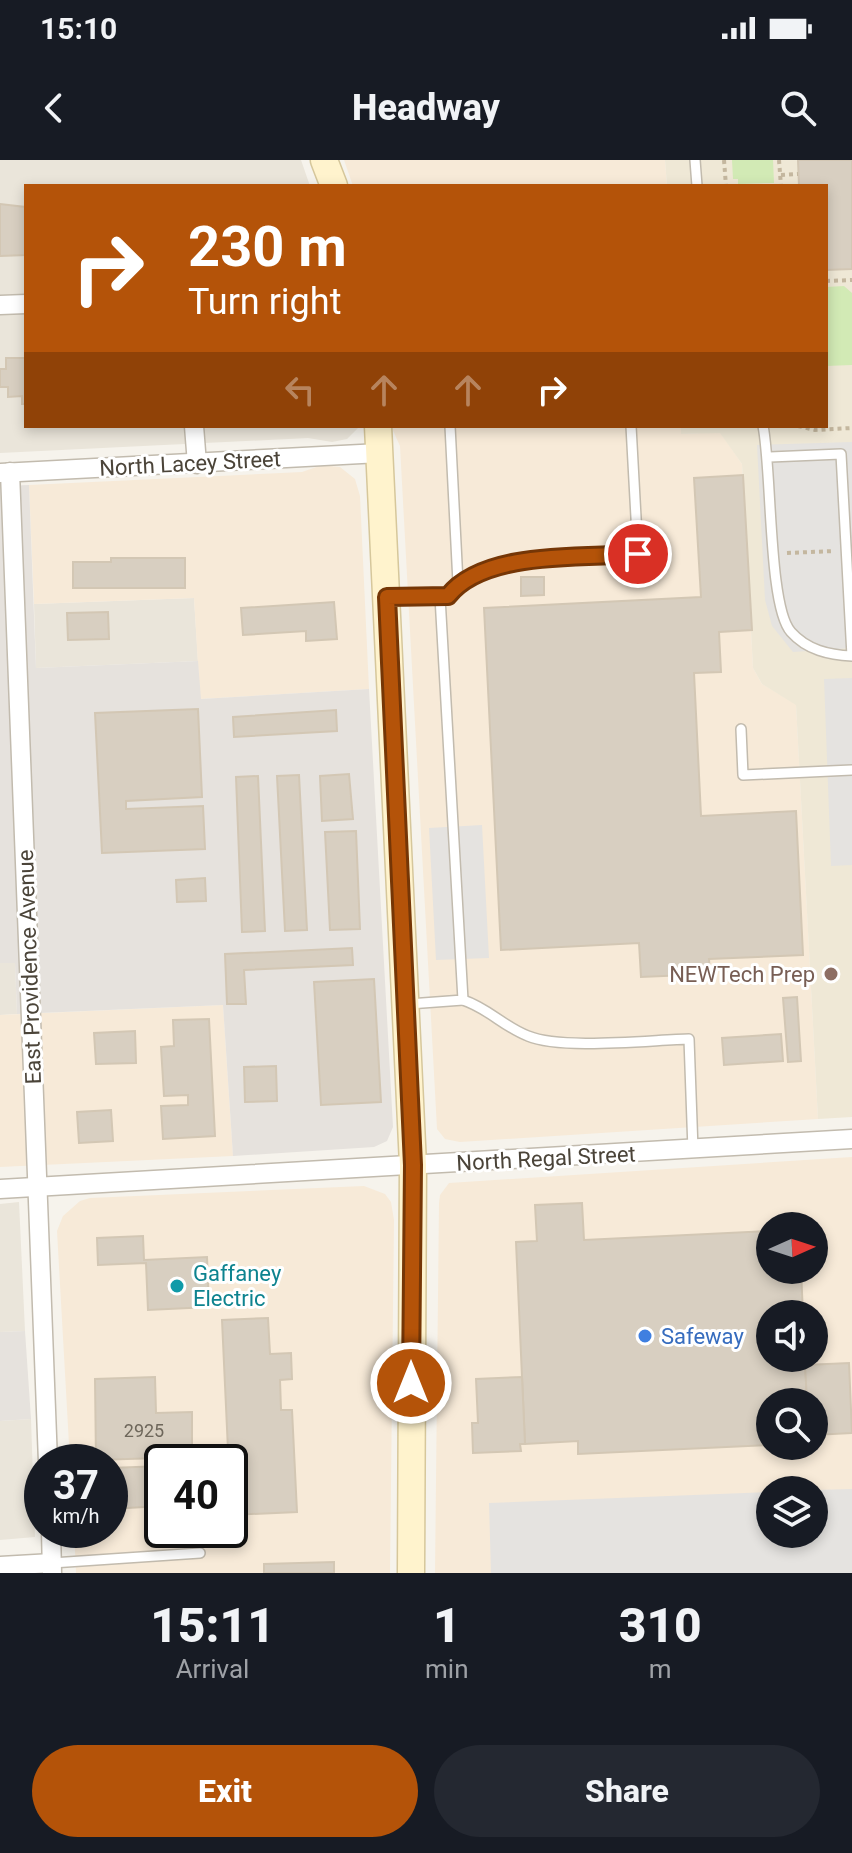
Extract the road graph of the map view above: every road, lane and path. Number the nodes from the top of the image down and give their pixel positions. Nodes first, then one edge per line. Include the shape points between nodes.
1 (324, 160) edge
2 (695, 160) edge
3 (724, 160) edge
4 (779, 160) edge
5 (798, 174) dead end
6 (780, 175) junction
7 (333, 184) edge
8 (697, 184) edge
9 (726, 184) edge
10 (781, 184) edge
11 (852, 280) edge
12 (828, 281) edge
13 (24, 304) edge
14 (0, 305) edge
15 (194, 428) edge
16 (378, 428) edge
17 (450, 428) edge
18 (631, 428) edge
19 (763, 428) edge
20 (806, 428) edge
21 (852, 428) edge
22 (380, 453) junction
23 (770, 457) junction
24 (197, 464) junction
25 (5, 473) edge
26 (846, 550) junction
27 (775, 554) junction
28 (458, 583) junction
29 (387, 597) junction
30 (440, 597) junction
31 (852, 656) edge
32 (741, 729) dead end
33 (852, 770) edge
34 (463, 1000) junction
35 (406, 1004) junction
36 (852, 1139) edge
37 (693, 1150) junction
38 (413, 1165) junction
39 (38, 1187) junction
40 (0, 1189) edge
41 (47, 1444) edge
42 (51, 1548) edge
43 (200, 1553) dead end
44 (0, 1566) edge
45 (52, 1568) edge
46 (411, 1573) edge

1 - 7 street
2 - 8 lane
3 - 9 path
4 - 6 path
5 - 6 path
6 - 10 path
11 - 12 path
13 - 14 street
15 - 24 street
16 - 22 street
17 - 28 lane
18 - 28 lane via 638,554 510,563
19 - 23 lane
20 - 21 path
22 - 24 street, North Lacey Street
22 - 29 street
23 - 26 lane via 841,454
23 - 27 lane
24 - 25 street, North Lacey Street
25 - 39 street, East Providence Avenue
26 - 27 path
26 - 31 lane
27 - 31 lane via 779,607 790,631 830,655
28 - 30 lane via 448,596
29 - 30 lane
29 - 35 street
30 - 34 lane
32 - 33 lane via 743,775
34 - 35 lane
34 - 37 lane via 483,1006 528,1037 568,1042 689,1039
35 - 38 street
36 - 37 street, North Regal Street
37 - 38 street, North Regal Street
38 - 39 street, North Regal Street
38 - 46 street
39 - 40 street, North Regal Street
39 - 41 street, East Providence Avenue
42 - 45 street
43 - 45 lane
44 - 45 street

